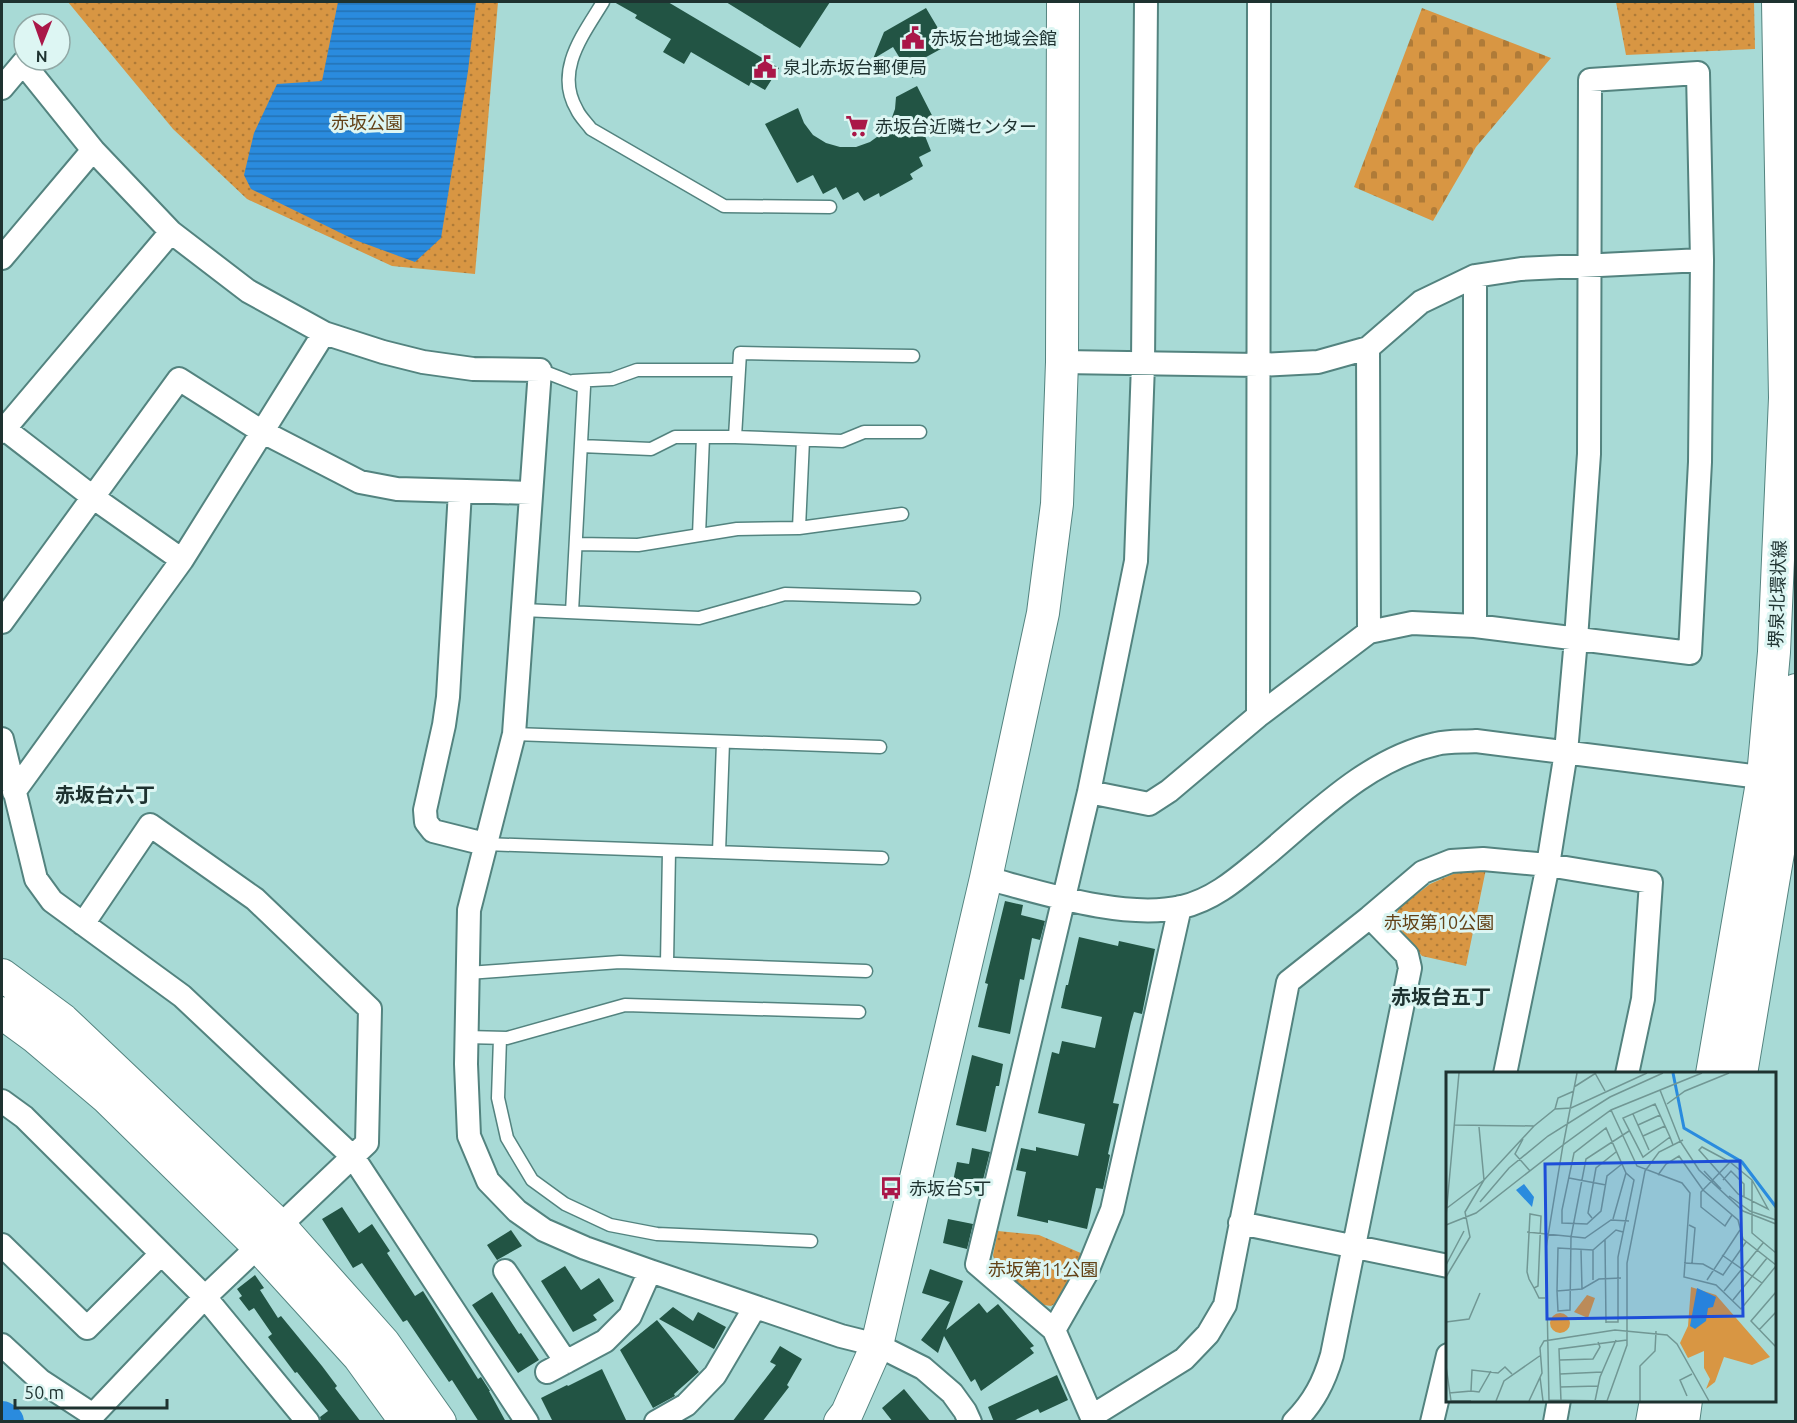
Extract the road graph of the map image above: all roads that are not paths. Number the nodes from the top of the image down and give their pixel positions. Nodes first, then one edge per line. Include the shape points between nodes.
1 (603, 2) edge
2 (1064, 2) edge
3 (1146, 2) edge
4 (1259, 2) edge
5 (1778, 2) edge
6 (2, 88) edge
7 (93, 150) junction
8 (830, 207) dead end
9 (171, 232) junction
10 (2, 258) edge
11 (1702, 260) junction
12 (1589, 265) junction
13 (1475, 276) junction
14 (324, 333) junction
15 (1368, 348) junction
16 (913, 356) dead end
17 (1062, 362) junction
18 (1143, 364) junction
19 (1258, 365) junction
20 (540, 370) junction
21 (739, 370) junction
22 (570, 382) junction
23 (2, 430) edge
24 (261, 431) junction
25 (920, 432) dead end
26 (735, 436) junction
27 (703, 437) junction
28 (803, 440) junction
29 (581, 446) junction
30 (460, 491) junction
31 (531, 493) junction
32 (94, 498) junction
33 (902, 514) dead end
34 (799, 528) junction
35 (699, 535) junction
36 (576, 544) junction
37 (182, 560) junction
38 (914, 598) dead end
39 (523, 610) junction
40 (572, 612) junction
41 (2, 622) edge
42 (1475, 626) junction
43 (1369, 632) junction
44 (1576, 639) junction
45 (1796, 690) edge
46 (1258, 716) junction
47 (514, 734) junction
48 (2, 738) edge
49 (723, 742) junction
50 (880, 747) dead end
51 (1566, 752) junction
52 (1782, 780) edge
53 (14, 792) junction
54 (1089, 792) junction
55 (485, 844) junction
56 (669, 850) junction
57 (720, 852) junction
58 (882, 858) dead end
59 (1548, 865) junction
60 (986, 878) junction
61 (1063, 898) junction
62 (1180, 907) junction
63 (1370, 917) junction
64 (83, 924) junction
65 (667, 963) junction
66 (867, 971) dead end
67 (468, 973) junction
68 (2, 975) edge
69 (859, 1012) dead end
70 (2, 1013) edge
71 (466, 1038) junction
72 (500, 1038) junction
73 (1505, 1072) edge
74 (1627, 1072) edge
75 (1712, 1072) edge
76 (1741, 1072) edge
77 (2, 1101) edge
78 (353, 1157) junction
79 (1240, 1223) junction
80 (269, 1236) junction
81 (811, 1241) dead end
82 (2, 1245) edge
83 (1353, 1247) junction
84 (161, 1254) junction
85 (1446, 1266) edge
86 (505, 1271) dead end
87 (650, 1271) junction
88 (205, 1297) junction
89 (756, 1306) junction
90 (1054, 1330) junction
91 (2, 1345) edge
92 (877, 1345) junction
93 (1446, 1363) edge
94 (1559, 1402) edge
95 (1656, 1402) edge
96 (1686, 1402) edge
97 (99, 1418) edge
98 (1093, 1419) edge
99 (308, 1422) edge
100 (406, 1422) edge
101 (440, 1422) edge
102 (526, 1422) edge
103 (656, 1422) edge
104 (840, 1422) edge
105 (970, 1422) edge
106 (1294, 1422) edge
107 (1432, 1422) edge
108 (1555, 1422) edge
109 (1652, 1422) edge
110 (1683, 1422) edge

1 - 8 lane via 576,48 568,71 569,92 591,129 724,206
2 - 17 street
3 - 18 street
4 - 19 street
5 - 52 street, 堺泉北環状線 via 1785,398 1774,651
6 - 7 street via 23,63
7 - 9 street
7 - 10 street
9 - 14 street via 248,291
9 - 23 street
11 - 12 street
11 - 12 street via 1698,73 1590,80
11 - 44 street via 1700,462 1690,653
12 - 13 street
12 - 44 street via 1589,454
13 - 15 street via 1421,302
13 - 42 street
14 - 20 street via 423,362 473,369
14 - 24 street
15 - 19 street via 1318,362
15 - 43 street
16 - 21 lane via 740,353
17 - 18 street
17 - 60 street via 1057,504 1043,613
18 - 19 street
18 - 54 street via 1137,561
19 - 46 street
20 - 22 lane
20 - 31 street
21 - 22 lane via 637,370 612,379
21 - 26 lane
22 - 29 lane via 584,387
23 - 32 street
24 - 30 street via 360,482 396,489
24 - 32 street via 179,380
24 - 37 street
25 - 28 lane via 864,432 842,441
26 - 27 lane
26 - 28 lane
27 - 29 lane via 675,437 651,449
27 - 35 lane
28 - 34 lane
29 - 36 lane
30 - 31 street
30 - 55 street via 448,697 425,810 426,822 433,831
31 - 39 street
32 - 37 street
32 - 41 street
33 - 34 lane
34 - 35 lane via 736,529
35 - 36 lane via 638,545
36 - 40 lane
37 - 53 street
38 - 40 lane via 785,594 699,618
39 - 40 lane
39 - 47 street
42 - 43 street via 1412,623
42 - 44 street
43 - 46 street
44 - 51 street
45 - 52 street, 堺泉北環状線
46 - 54 street via 1149,804
47 - 49 lane
47 - 55 street
48 - 53 street
49 - 50 lane
49 - 57 lane
51 - 52 street
51 - 59 street
51 - 62 street via 1476,741 1436,744 1389,760 1339,793 1230,885 1201,902
52 - 75 street, 堺泉北環状線
52 - 76 street, 堺泉北環状線 via 1785,811
53 - 64 street via 36,879 52,901
54 - 61 street
55 - 56 lane
55 - 67 street via 469,910
56 - 57 lane
56 - 65 lane
57 - 58 lane
59 - 63 street via 1483,859 1451,861 1423,872
59 - 73 street
59 - 74 street via 1651,882 1643,999
60 - 61 street
60 - 92 street
61 - 62 street via 1140,911
61 - 90 street via 977,1264
62 - 90 street via 1112,1210 1086,1274
63 - 79 street via 1288,982
63 - 83 street via 1407,955 1410,968
64 - 78 street via 182,996
64 - 78 street via 150,825 255,899 370,1009 367,1143
65 - 66 lane
65 - 67 lane via 620,962
67 - 71 street
68 - 80 street via 63,1020
69 - 72 lane via 625,1005
70 - 80 street
71 - 72 lane
71 - 87 street via 469,1136 488,1181 517,1211 544,1230
72 - 81 lane via 498,1098 507,1138 532,1180 565,1204 610,1225 657,1234
77 - 84 street via 24,1117
78 - 80 street
78 - 102 street
79 - 83 street
79 - 98 street via 1225,1305 1208,1334 1184,1359
80 - 88 street
80 - 100 street
80 - 101 street via 384,1343
82 - 84 street via 87,1328
83 - 85 street
83 - 106 street via 1325,1381
84 - 88 street
86 - 87 street via 556,1367 605,1341 630,1316
87 - 89 street
88 - 97 street
88 - 99 street
89 - 92 street
89 - 103 street via 715,1375 686,1405
90 - 98 street
91 - 97 street via 41,1382
92 - 104 street
92 - 105 street via 923,1368 952,1393
93 - 107 street
94 - 108 street
95 - 109 street
96 - 110 street

